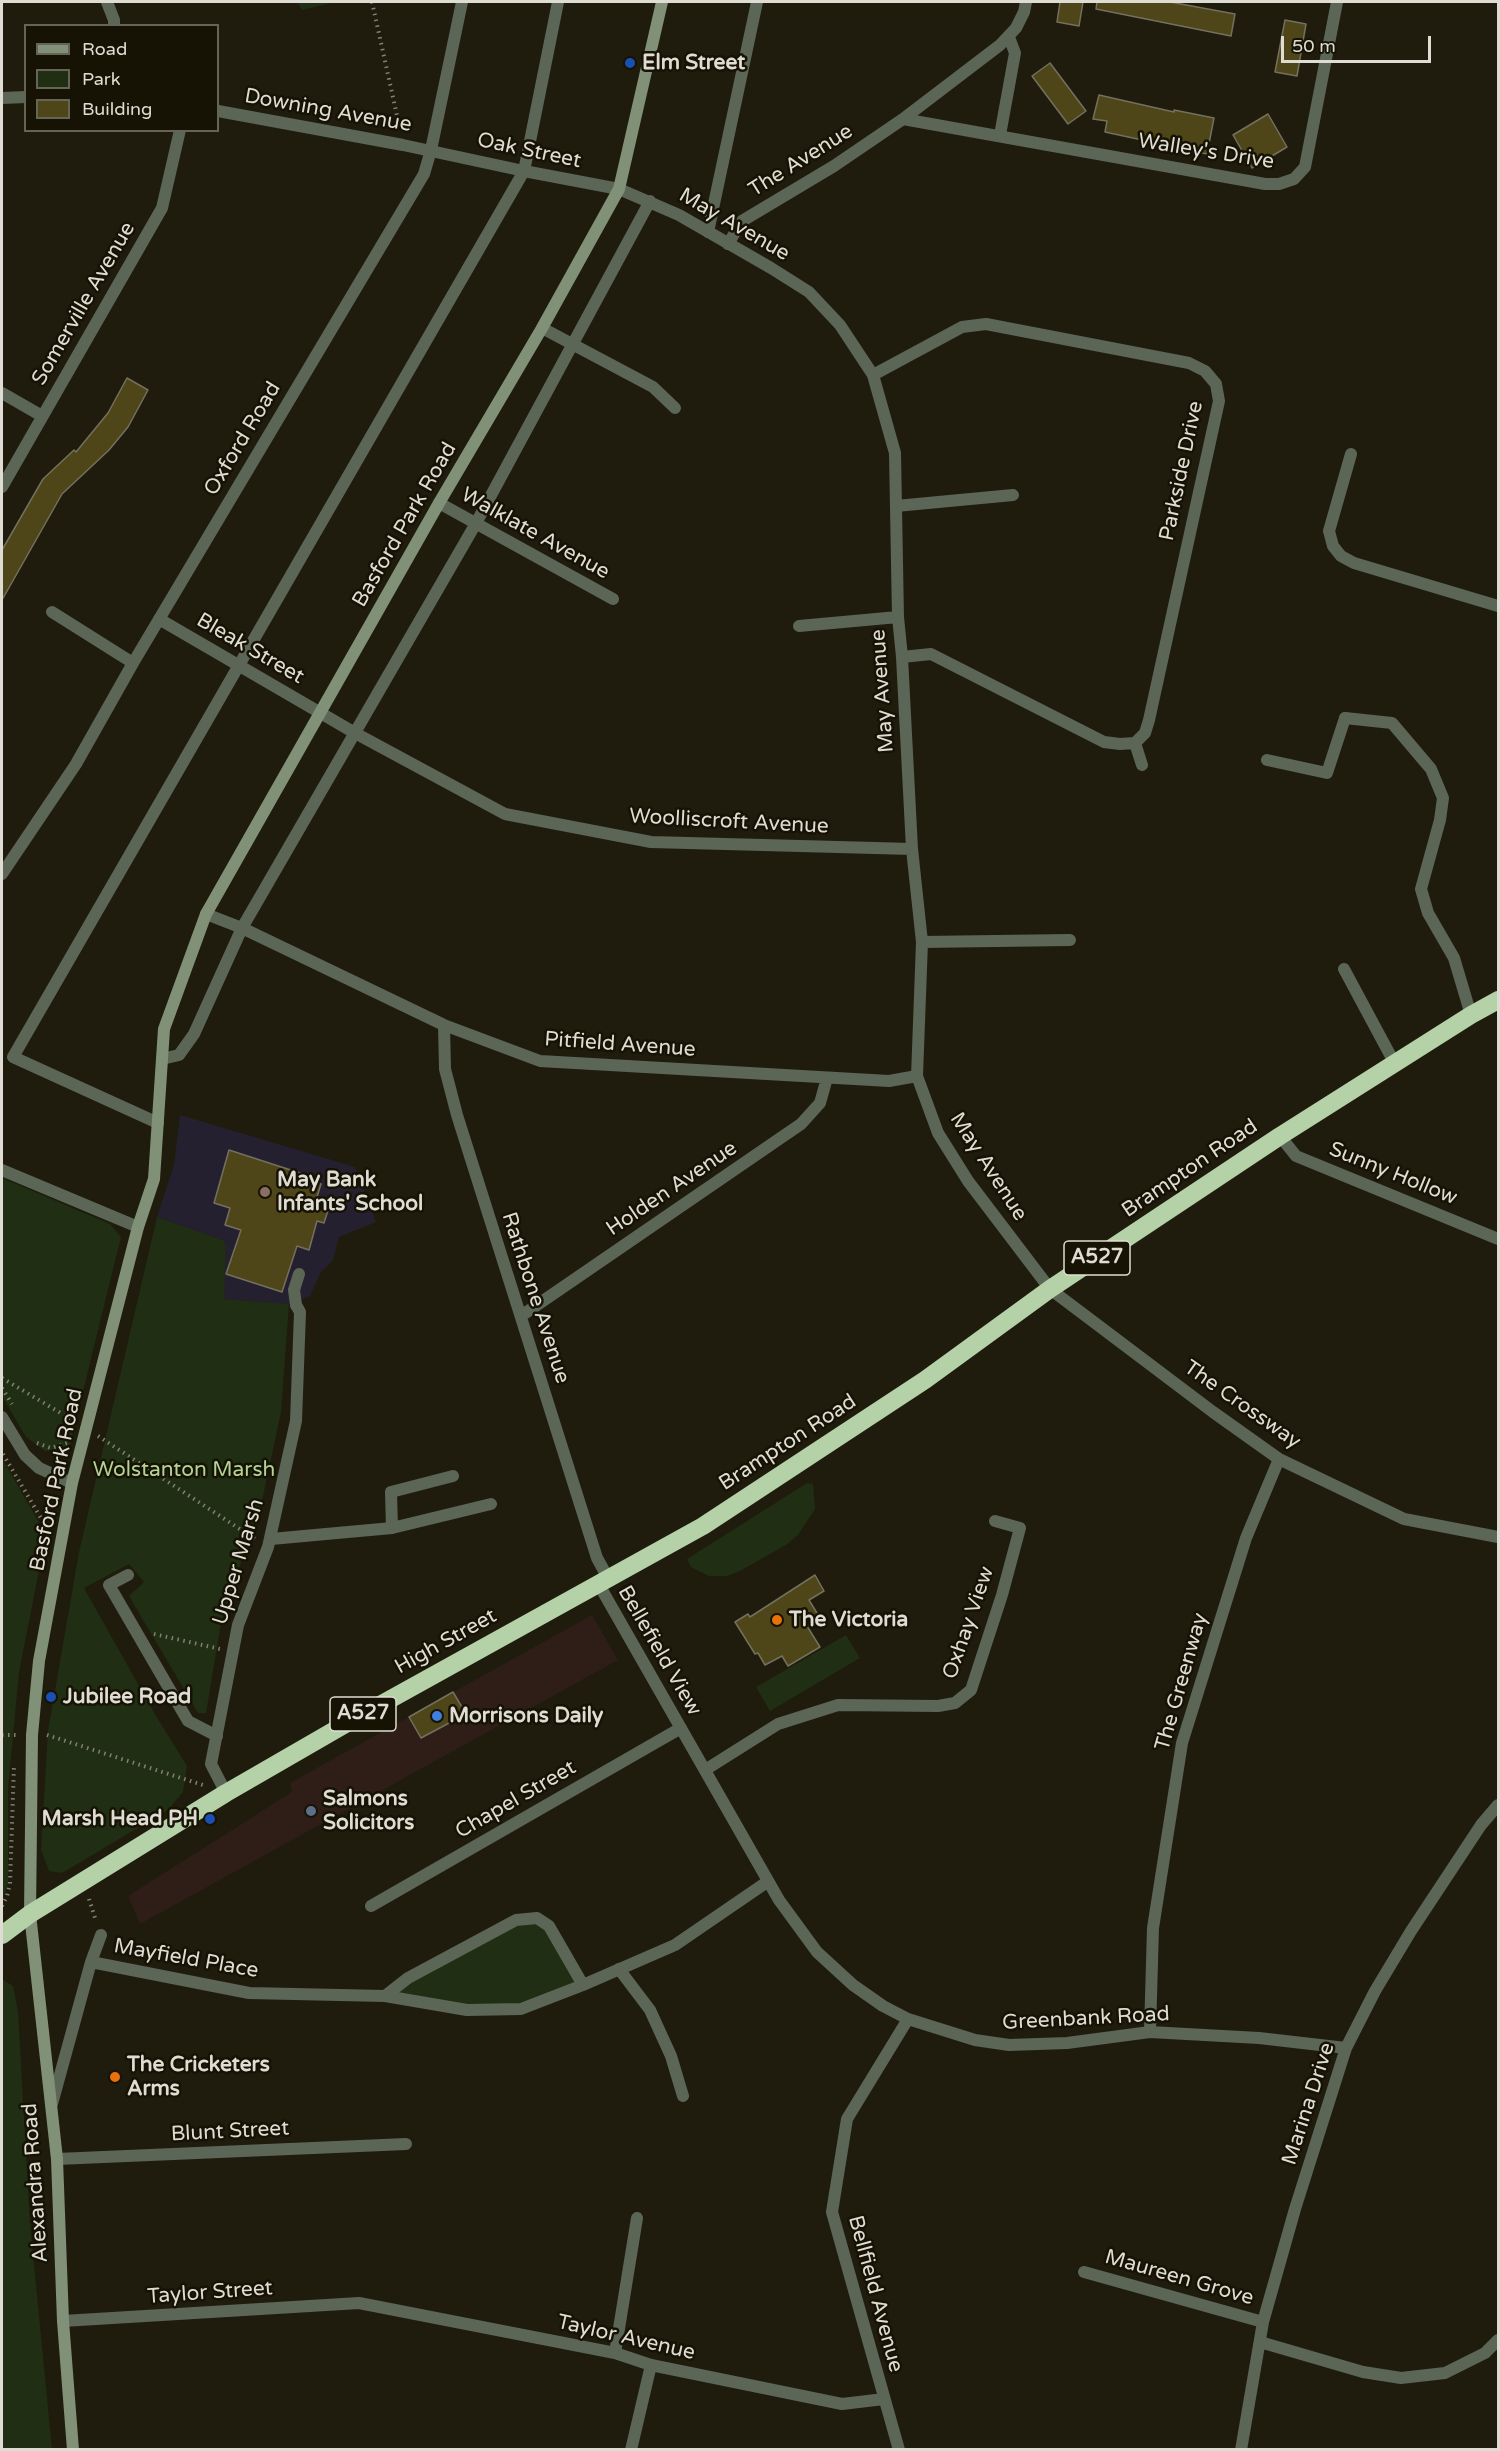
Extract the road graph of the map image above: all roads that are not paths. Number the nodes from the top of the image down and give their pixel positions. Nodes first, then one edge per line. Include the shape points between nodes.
1 (107, 2) edge
2 (462, 2) edge
3 (558, 2) edge
4 (662, 2) edge
5 (757, 2) edge
6 (1026, 2) edge
7 (1336, 2) edge
8 (114, 24) edge
9 (1009, 37) junction
10 (24, 97) edge
11 (2, 98) edge
12 (219, 111) edge
13 (903, 119) junction
14 (180, 132) edge
15 (1000, 135) junction
16 (431, 150) junction
17 (524, 171) junction
18 (619, 189) junction
19 (650, 201) junction
20 (708, 232) junction
21 (728, 244) junction
22 (542, 328) junction
23 (574, 344) junction
24 (873, 375) junction
25 (2, 393) edge
26 (675, 408) dead end
27 (42, 416) junction
28 (1351, 454) dead end
29 (2, 488) edge
30 (1013, 495) dead end
31 (439, 503) junction
32 (896, 506) junction
33 (475, 525) junction
34 (613, 599) dead end
35 (1498, 606) edge
36 (52, 612) dead end
37 (898, 618) junction
38 (159, 619) junction
39 (799, 626) dead end
40 (902, 657) junction
41 (133, 663) junction
42 (239, 665) junction
43 (321, 714) junction
44 (355, 733) junction
45 (1135, 743) junction
46 (1267, 760) dead end
47 (1142, 765) dead end
48 (912, 849) junction
49 (2, 874) edge
50 (206, 914) junction
51 (242, 928) junction
52 (1070, 940) dead end
53 (922, 942) junction
54 (1344, 969) dead end
55 (1498, 1000) edge
56 (1471, 1015) junction
57 (444, 1025) junction
58 (162, 1059) junction
59 (1395, 1064) junction
60 (917, 1077) junction
61 (827, 1078) junction
62 (158, 1123) junction
63 (1280, 1136) junction
64 (2, 1170) edge
65 (138, 1227) junction
66 (1498, 1239) edge
67 (299, 1274) dead end
68 (1050, 1289) junction
69 (521, 1317) junction
70 (2, 1417) edge
71 (1279, 1459) junction
72 (453, 1476) dead end
73 (72, 1484) junction
74 (491, 1504) dead end
75 (995, 1521) dead end
76 (703, 1526) joint
77 (392, 1528) junction
78 (1498, 1537) edge
79 (270, 1543) junction
80 (128, 1575) dead end
81 (603, 1581) junction
82 (684, 1733) junction
83 (217, 1736) junction
84 (705, 1770) junction
85 (226, 1793) junction
86 (1498, 1805) edge
87 (767, 1882) junction
88 (371, 1906) dead end
89 (30, 1914) junction
90 (2, 1935) edge
91 (101, 1935) road end
92 (91, 1962) junction
93 (620, 1969) junction
94 (583, 1985) junction
95 (385, 1996) junction
96 (908, 2019) junction
97 (1150, 2032) junction
98 (1346, 2048) junction
99 (683, 2096) dead end
100 (52, 2104) junction
101 (406, 2144) dead end
102 (57, 2159) junction
103 (637, 2218) dead end
104 (1084, 2272) dead end
105 (359, 2303) joint
106 (63, 2322) junction
107 (1263, 2322) junction
108 (1498, 2340) edge
109 (1260, 2342) junction
110 (615, 2353) junction
111 (651, 2365) junction
112 (884, 2399) junction
113 (73, 2450) edge
114 (631, 2450) edge
115 (899, 2450) edge
116 (1241, 2450) edge

1 - 8 street
2 - 16 street, Oxford Road
3 - 17 street
4 - 18 main road, Basford Park Road
5 - 20 street
6 - 9 street, The Avenue
7 - 15 street, Walley's Drive via 1305,167 1294,179 1265,183
9 - 13 street, The Avenue
9 - 15 street via 1016,53
10 - 11 street
12 - 16 street, Downing Avenue
13 - 15 street
13 - 21 street, The Avenue via 742,221
14 - 27 street, Somerville Avenue via 162,208
16 - 17 street, Oak Street
16 - 38 street, Oxford Road via 423,174
17 - 18 street, Oak Street
17 - 42 street
18 - 19 street, May Avenue
18 - 22 main road, Basford Park Road
19 - 20 street, May Avenue
19 - 23 street
20 - 21 street, May Avenue
21 - 24 street, May Avenue via 809,292 840,325
22 - 23 street
22 - 31 main road, Basford Park Road
23 - 26 street via 653,387
23 - 33 street
24 - 32 street, May Avenue via 895,453
24 - 45 street, Parkside Drive via 962,327 986,324 1189,363 1205,371 1216,384 1219,400 1149,720 1145,733
25 - 27 street
27 - 29 street, Somerville Avenue
28 - 35 street via 1329,531 1341,556
30 - 32 street
31 - 33 street, Walklate Avenue
31 - 43 main road, Basford Park Road
32 - 37 street, May Avenue
33 - 34 street, Walklate Avenue
33 - 44 street
36 - 41 street
37 - 39 street
37 - 40 street, May Avenue
38 - 41 street, Oxford Road
38 - 42 street, Bleak Street
40 - 45 street via 931,654 1104,742
40 - 48 street, May Avenue
41 - 49 street, Oxford Road via 76,764
42 - 43 street, Bleak Street
42 - 62 street via 13,1057
43 - 44 street, Woolliscroft Avenue
43 - 50 main road, Basford Park Road
44 - 48 street, Woolliscroft Avenue via 505,814 651,842
44 - 51 street
45 - 47 street
46 - 56 street via 1327,772 1345,718 1392,723 1431,769 1443,798 1421,889 1428,913 1454,958
48 - 53 street, May Avenue
50 - 51 street, Pitfield Avenue
50 - 58 main road, Basford Park Road via 164,1029
51 - 57 street, Pitfield Avenue
51 - 58 street via 194,1034 180,1055
52 - 53 street
53 - 60 street, May Avenue
54 - 59 street
55 - 56 highway, Brampton Road / A527
56 - 59 highway, Brampton Road / A527
57 - 61 street, Pitfield Avenue via 540,1061
57 - 69 street, Rathbone Avenue via 445,1069 457,1115
58 - 62 main road, Basford Park Road
59 - 63 highway, Brampton Road / A527
60 - 61 street, Pitfield Avenue via 889,1081
60 - 68 street, May Avenue via 938,1133 968,1181
61 - 69 street, Holden Avenue via 820,1104 801,1124
62 - 65 main road, Basford Park Road via 154,1179
63 - 66 street, Sunny Hollow via 1296,1155
63 - 68 highway, Brampton Road / A527
64 - 65 street
65 - 73 main road, Basford Park Road
67 - 79 street, Upper Marsh via 294,1290 300,1312 296,1422
68 - 71 street, The Crossway
68 - 76 highway, Brampton Road / A527 via 925,1380
69 - 81 street, Rathbone Avenue
70 - 73 street via 25,1455 39,1468
71 - 78 street, The Crossway via 1404,1519
71 - 97 street, The Greenway via 1246,1538 1182,1743 1154,1928
72 - 77 street via 391,1492
73 - 89 main road, Basford Park Road via 39,1661 33,1735
74 - 77 street
75 - 84 street, Oxhay View via 1020,1528 971,1690 956,1702 938,1706 838,1705 778,1724
76 - 81 highway, High Street / A527
77 - 79 street
79 - 83 street, Upper Marsh via 238,1625
80 - 83 street via 109,1585 188,1721
81 - 82 street, Bellefield View
81 - 85 highway, High Street / A527
82 - 84 street, Greenbank Road
82 - 88 street, Chapel Street
83 - 85 street, Upper Marsh via 211,1764
84 - 87 street, Greenbank Road
85 - 89 highway, High Street / A527
86 - 98 street, Marina Drive via 1411,1931
87 - 93 street, Mayfield Place via 675,1945
87 - 96 street, Greenbank Road via 817,1952 853,1985
89 - 90 highway, A527
89 - 100 main road, Alexandra Road
91 - 92 street
92 - 95 street, Mayfield Place via 249,1992
92 - 100 street, Mayfield Place
93 - 94 street, Mayfield Place
93 - 99 street via 650,2010 671,2056
94 - 95 street, Mayfield Place via 521,2009 467,2010
94 - 95 street via 549,1926 537,1918 516,1920 408,1978
96 - 97 street, Greenbank Road via 975,2040 1009,2045 1067,2043
96 - 112 street, Bellfield Avenue via 847,2119 832,2212
97 - 98 street, Greenbank Road
98 - 107 street, Marina Drive
100 - 102 main road, Alexandra Road
101 - 102 street, Blunt Street
102 - 106 main road, Alexandra Road
103 - 110 street
104 - 107 street, Maureen Grove
105 - 106 street, Taylor Street
105 - 110 street, Taylor Avenue
106 - 113 main road, Alexandra Road
107 - 109 street, Marina Drive
108 - 109 street via 1485,2353 1445,2373 1401,2378 1363,2372
109 - 116 street, Marina Drive
110 - 111 street, Taylor Avenue
111 - 112 street, Taylor Avenue via 842,2404
111 - 114 street
112 - 115 street, Bellfield Avenue

